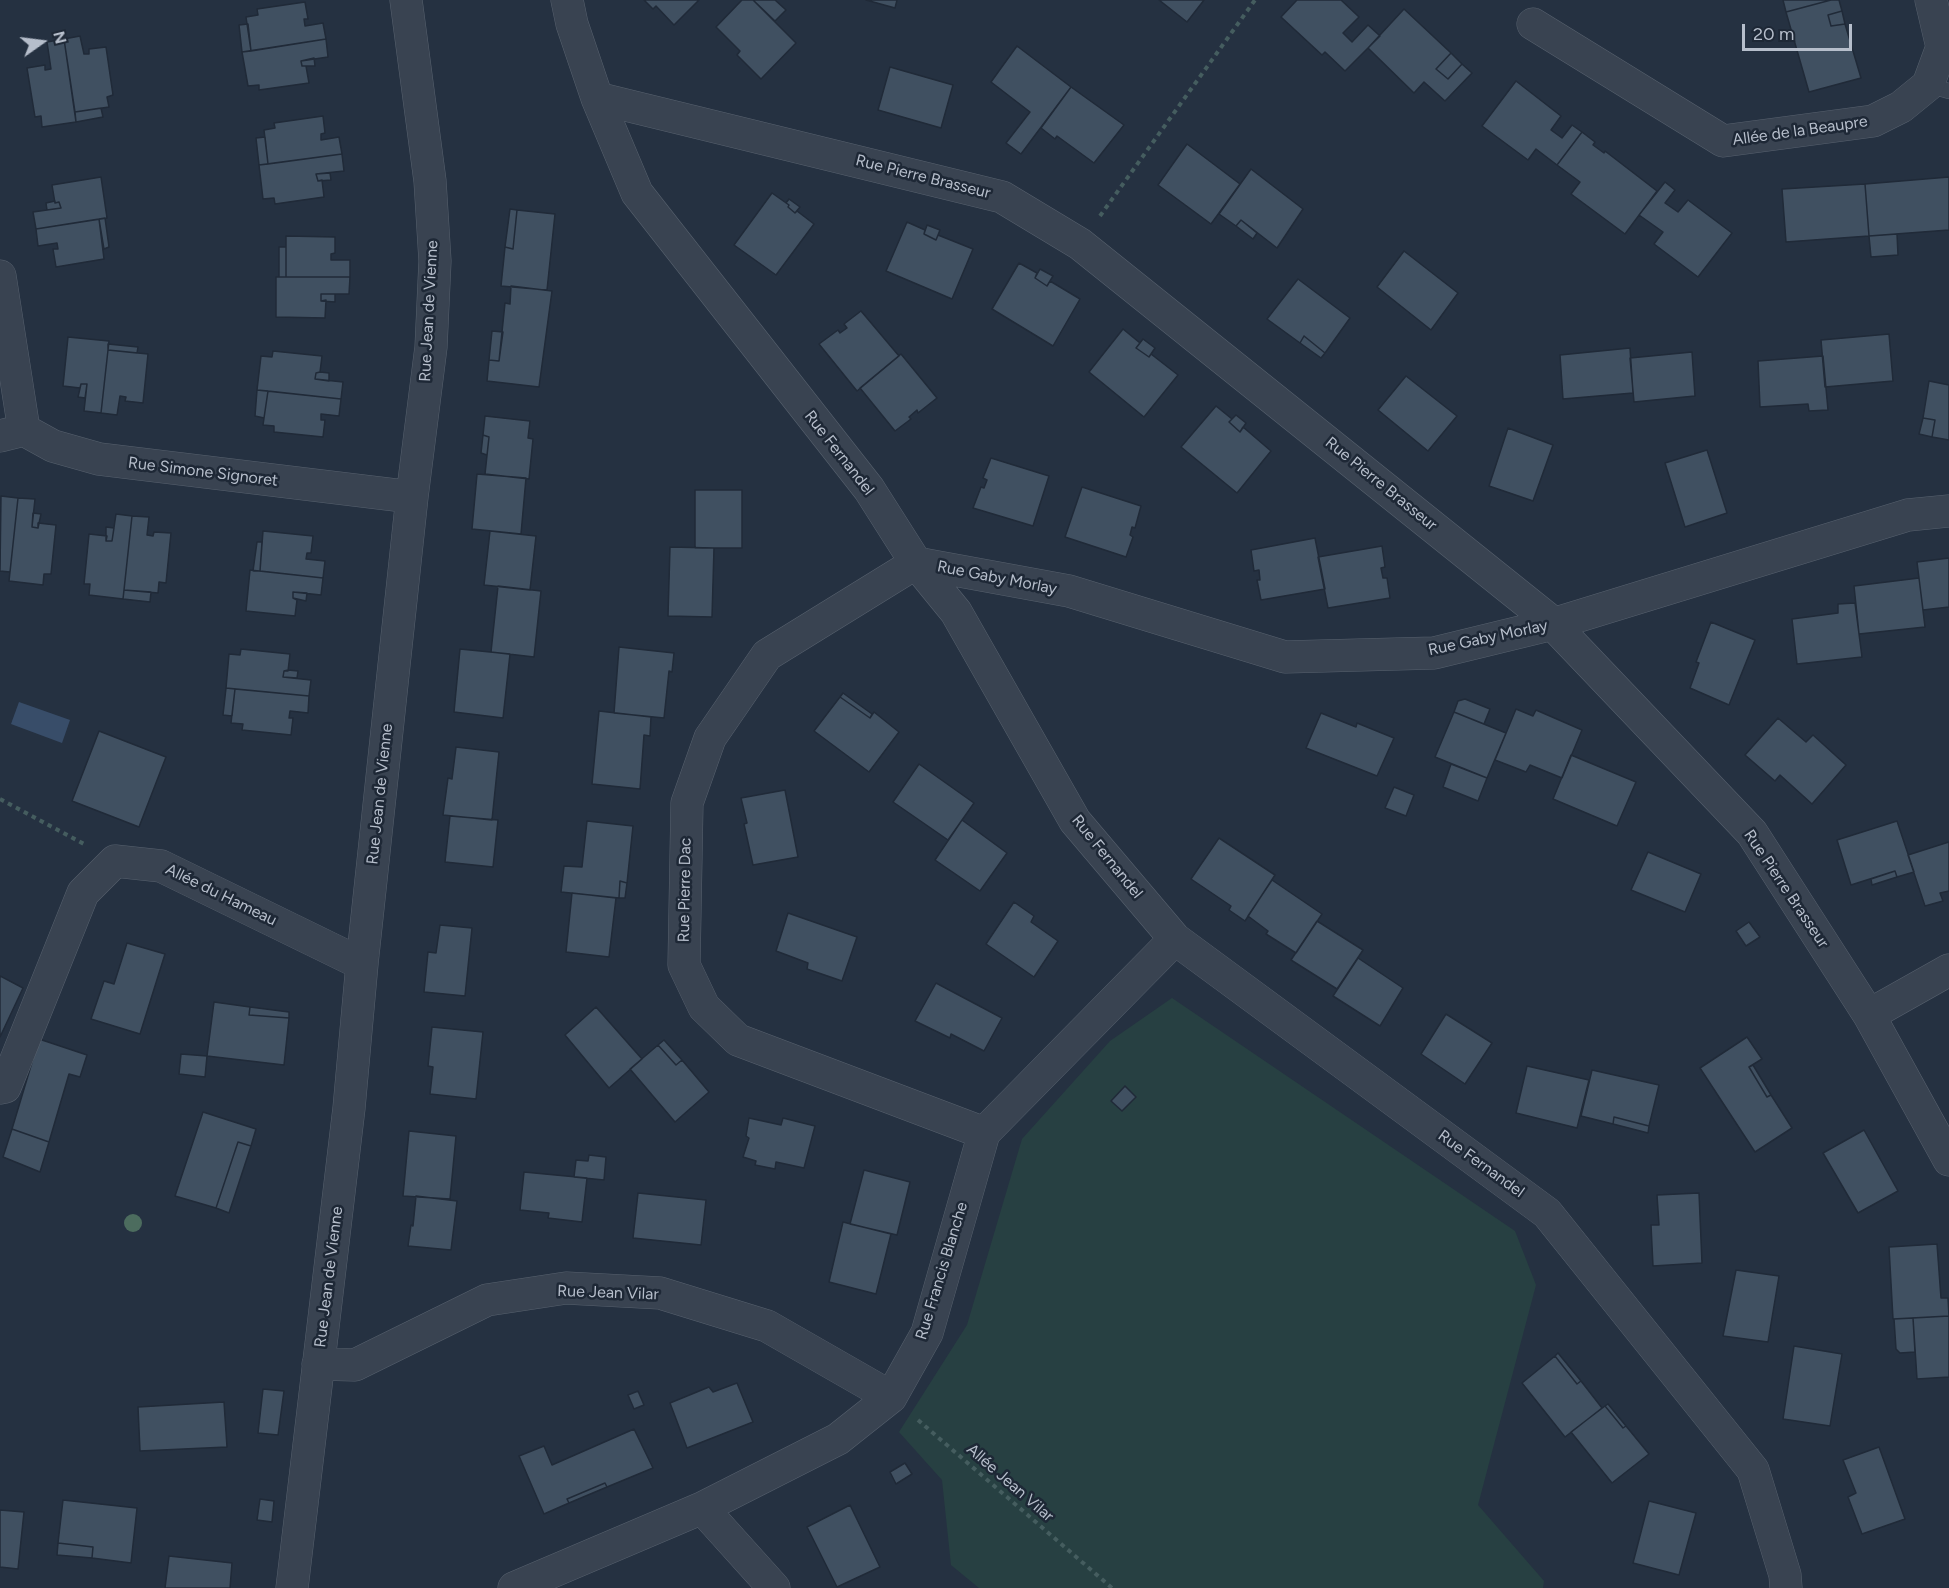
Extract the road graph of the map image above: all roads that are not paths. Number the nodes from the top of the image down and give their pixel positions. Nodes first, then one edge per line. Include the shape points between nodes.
1 (406, 0) edge
2 (567, 0) edge
3 (1931, 0) edge
4 (1533, 24) dead end
5 (1938, 88) edge
6 (597, 98) junction
7 (0, 276) edge
8 (12, 433) edge
9 (412, 496) junction
10 (1949, 511) edge
11 (916, 563) junction
12 (1553, 624) junction
13 (1176, 939) junction
14 (362, 964) junction
15 (1949, 970) edge
16 (1869, 1015) junction
17 (0, 1088) edge
18 (984, 1133) junction
19 (1949, 1160) edge
20 (318, 1364) junction
21 (891, 1397) junction
22 (702, 1508) junction
23 (292, 1588) edge
24 (514, 1588) edge
25 (774, 1588) edge
26 (1786, 1588) edge

1 - 9 street, Rue Jean de Vienne via 430,181 435,261 431,347
2 - 6 street, Rue Fernandel
3 - 5 street, Allée de la Beaupre via 1942,47
4 - 5 street, Allée de la Beaupre via 1723,141 1873,121
6 - 11 street, Rue Fernandel via 637,193 868,489
6 - 12 street, Rue Pierre Brasseur via 1002,197 1080,244
7 - 8 street
8 - 9 street, Rue Simone Signoret via 99,459
9 - 14 street, Rue Jean de Vienne
10 - 12 street, Rue Gaby Morlay via 1908,516
11 - 12 street, Rue Gaby Morlay via 1069,591 1285,657 1434,653
11 - 13 street, Rue Fernandel via 956,612 1075,821
11 - 18 street, Rue Pierre Dac via 767,655 710,738 687,803 684,965 704,1007 738,1040
12 - 16 street, Rue Pierre Brasseur via 1752,833
13 - 18 street, Rue Francis Blanche
13 - 26 street, Rue Fernandel via 1547,1213 1753,1470
14 - 17 street, Allée du Hameau via 161,866 115,861 83,893 5,1086
14 - 20 street, Rue Jean de Vienne
15 - 16 street
16 - 19 street, Rue Pierre Brasseur
18 - 21 street, Rue Francis Blanche via 927,1333
20 - 21 street, Rue Jean Vilar via 355,1365 487,1300 566,1288 660,1293 767,1326
20 - 23 street, Rue Jean de Vienne
21 - 22 street, Rue Francis Blanche via 838,1438
22 - 24 street, Rue Francis Blanche
22 - 25 street

